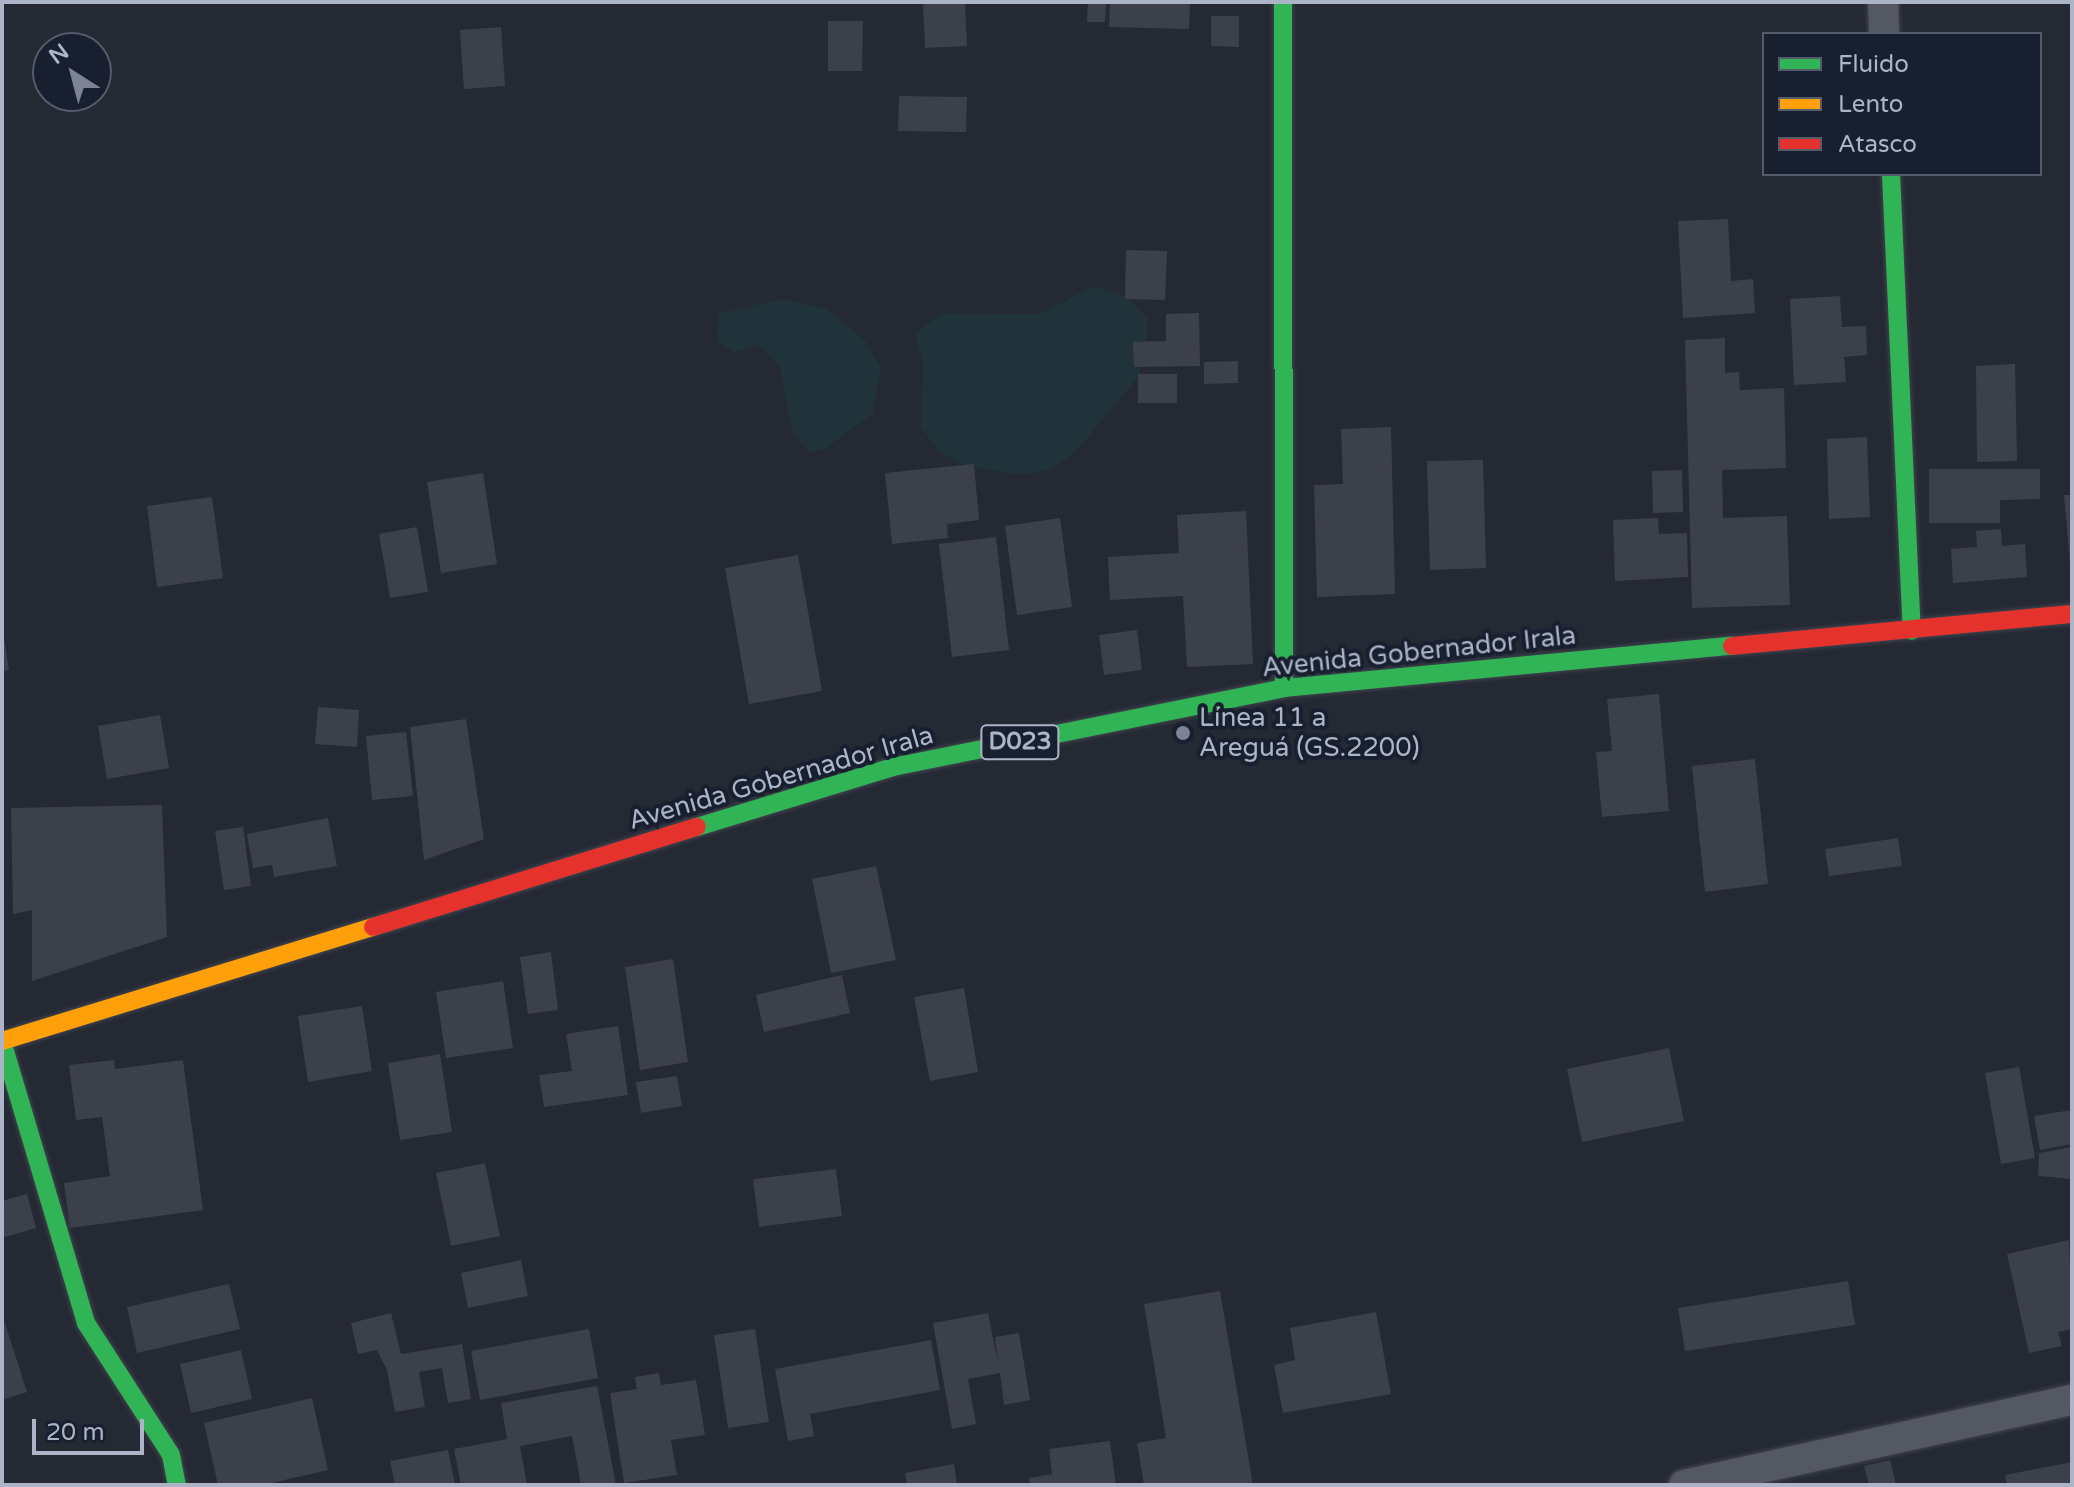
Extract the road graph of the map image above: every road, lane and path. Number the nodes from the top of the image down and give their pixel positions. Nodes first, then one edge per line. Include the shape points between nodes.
1 (1283, 2) edge
2 (1883, 2) edge
3 (1884, 32) edge
4 (1891, 176) edge
5 (2072, 614) edge
6 (1912, 631) junction
7 (1284, 688) junction
8 (2, 1041) edge
9 (2072, 1400) edge
10 (177, 1485) edge
11 (1684, 1485) edge

1 - 7 main road
2 - 3 street
4 - 6 main road
5 - 6 main road, Avenida Gobernador Irala / D023
6 - 7 main road, Avenida Gobernador Irala / D023
7 - 8 main road, Avenida Gobernador Irala / D023 via 893,767
8 - 10 main road via 81,1308 171,1455
9 - 11 street

